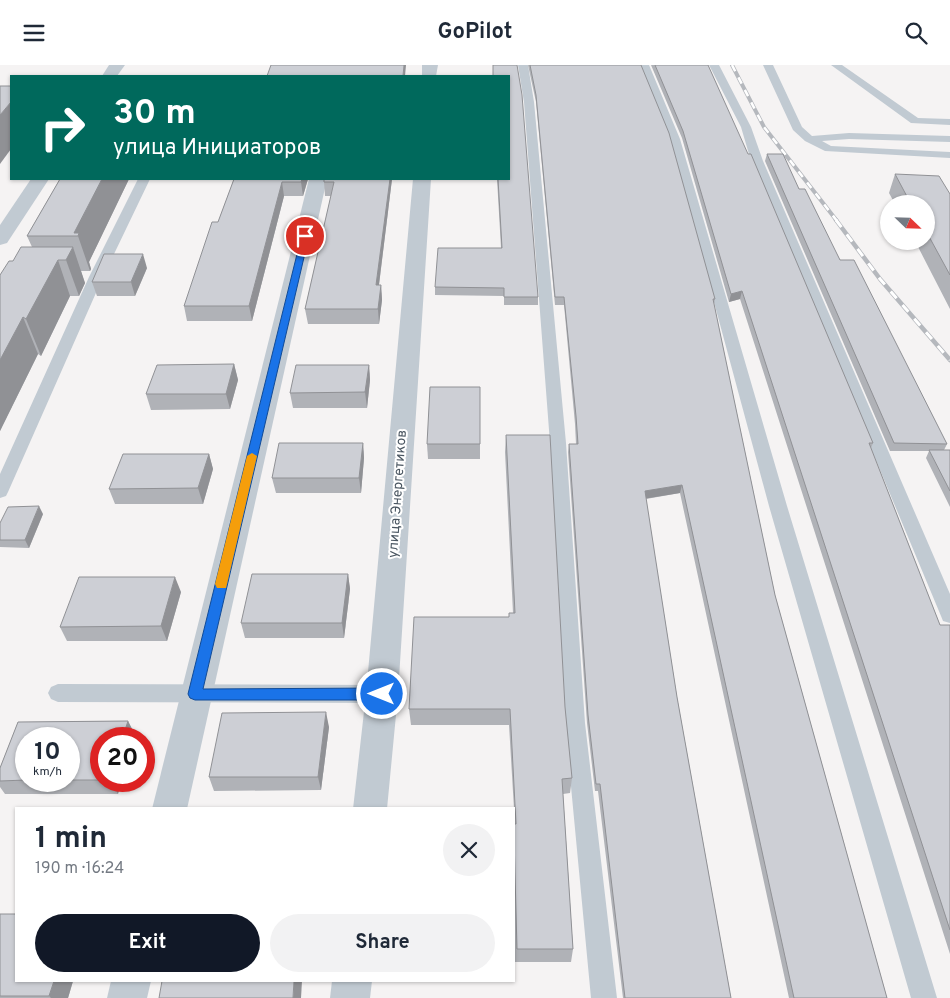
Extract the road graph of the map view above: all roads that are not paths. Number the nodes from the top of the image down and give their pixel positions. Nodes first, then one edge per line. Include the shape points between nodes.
1 (523, 65) edge
2 (644, 65) edge
3 (714, 65) edge
4 (768, 65) edge
5 (836, 65) edge
6 (950, 122) edge
7 (809, 139) junction
8 (950, 139) edge
9 (950, 155) edge
10 (39, 180) edge
11 (143, 180) edge
12 (318, 180) edge
13 (422, 180) edge
14 (0, 239) edge
15 (0, 492) edge
16 (950, 616) edge
17 (58, 693) dead end
18 (195, 694) junction
19 (382, 694) junction
20 (170, 807) edge
21 (370, 807) edge
22 (131, 982) edge
23 (352, 982) edge
24 (127, 998) edge
25 (350, 998) edge
26 (604, 998) edge
27 (924, 998) edge

1 - 26 lane via 529,102 558,443 575,723
2 - 27 lane via 675,139 778,506
3 - 16 lane via 746,127 772,197
4 - 7 lane via 797,128
5 - 6 lane via 914,121
7 - 8 lane via 849,136
7 - 9 lane via 829,149
10 - 14 street
11 - 15 lane via 91,277
12 - 18 street
13 - 19 street, улица Энергетиков
17 - 18 lane
18 - 19 lane
18 - 20 street
19 - 21 street, улица Энергетиков
22 - 24 street
23 - 25 street

